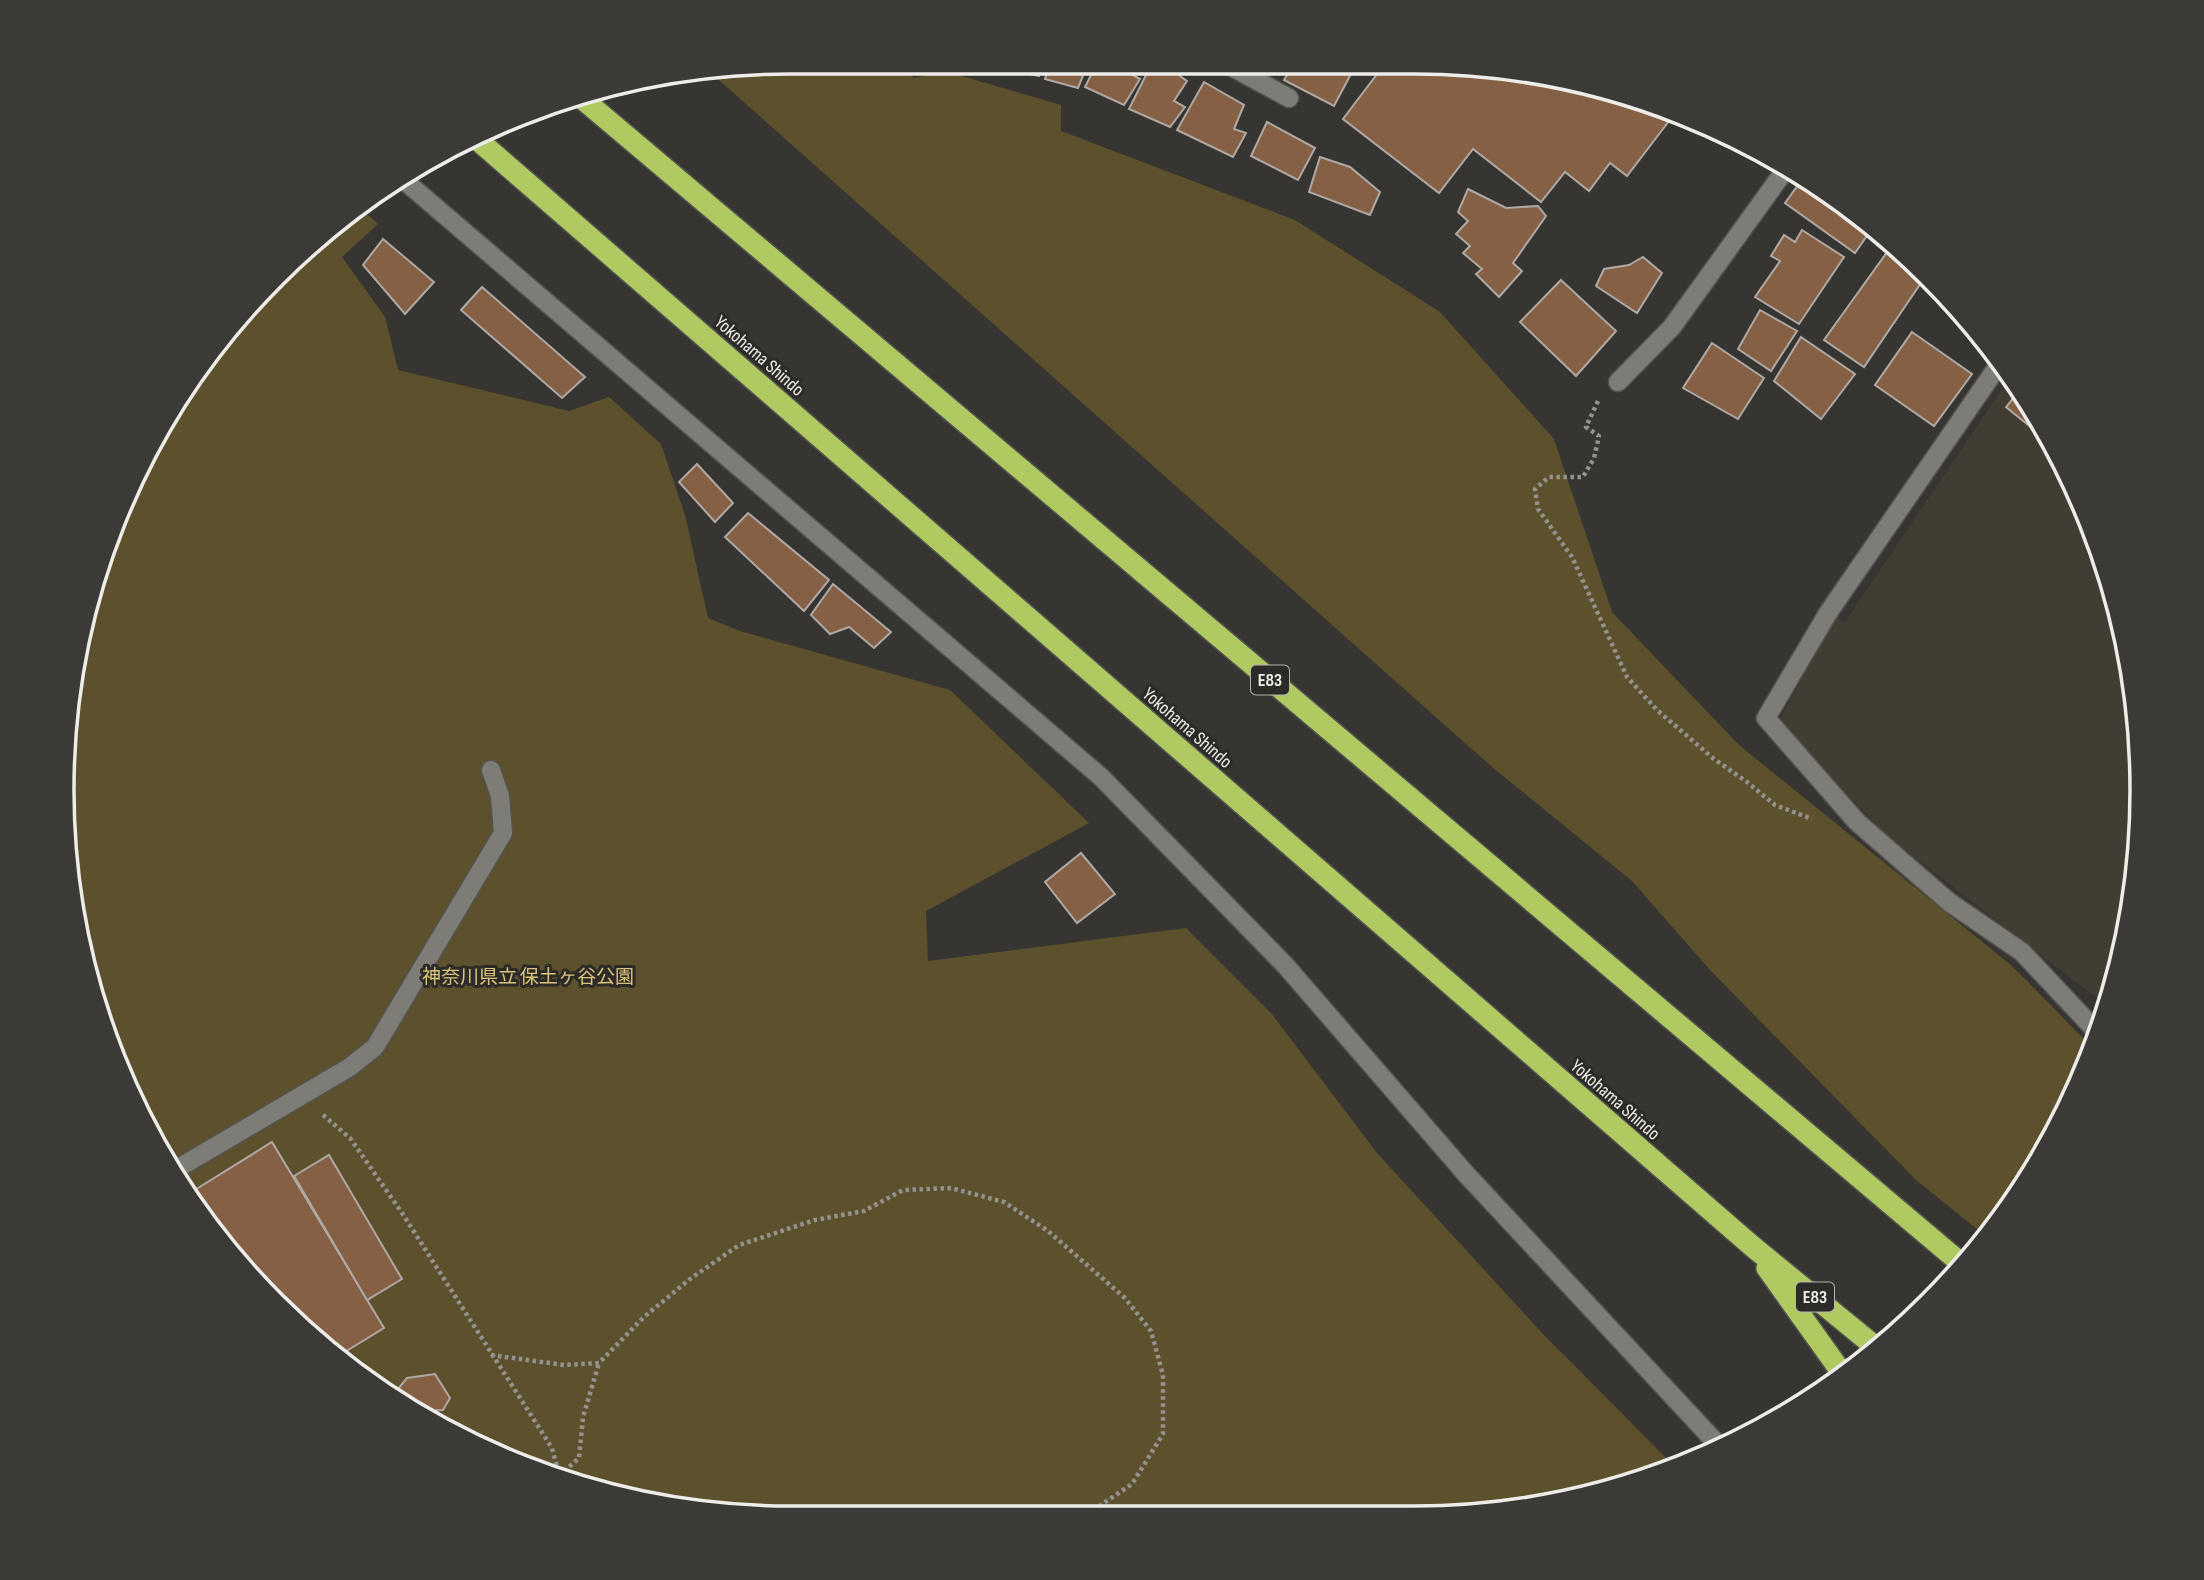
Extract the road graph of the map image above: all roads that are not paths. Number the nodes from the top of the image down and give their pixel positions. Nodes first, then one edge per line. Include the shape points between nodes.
1 (1245, 74) edge
2 (1289, 98) dead end
3 (588, 103) edge
4 (481, 143) edge
5 (1782, 175) edge
6 (408, 184) edge
7 (1994, 371) edge
8 (1618, 382) road end
9 (491, 770) dead end
10 (2090, 1025) edge
11 (181, 1167) edge
12 (1752, 1246) junction
13 (1956, 1259) edge
14 (1870, 1342) edge
15 (1824, 1348) junction
16 (1843, 1363) edge
17 (1838, 1367) edge
18 (1714, 1440) edge

1 - 2 street
3 - 13 highway, E83
4 - 12 highway, Yokohama Shindo / E83
5 - 8 street via 1672,327
6 - 18 street via 1101,777 1284,965 1466,1174
7 - 10 street via 1828,612 1766,718 1861,825 1949,902 2022,952
9 - 11 street via 500,796 503,833 376,1046 350,1067
12 - 14 highway, Yokohama Shindo / E83
12 - 15 highway
15 - 16 street
15 - 17 highway

